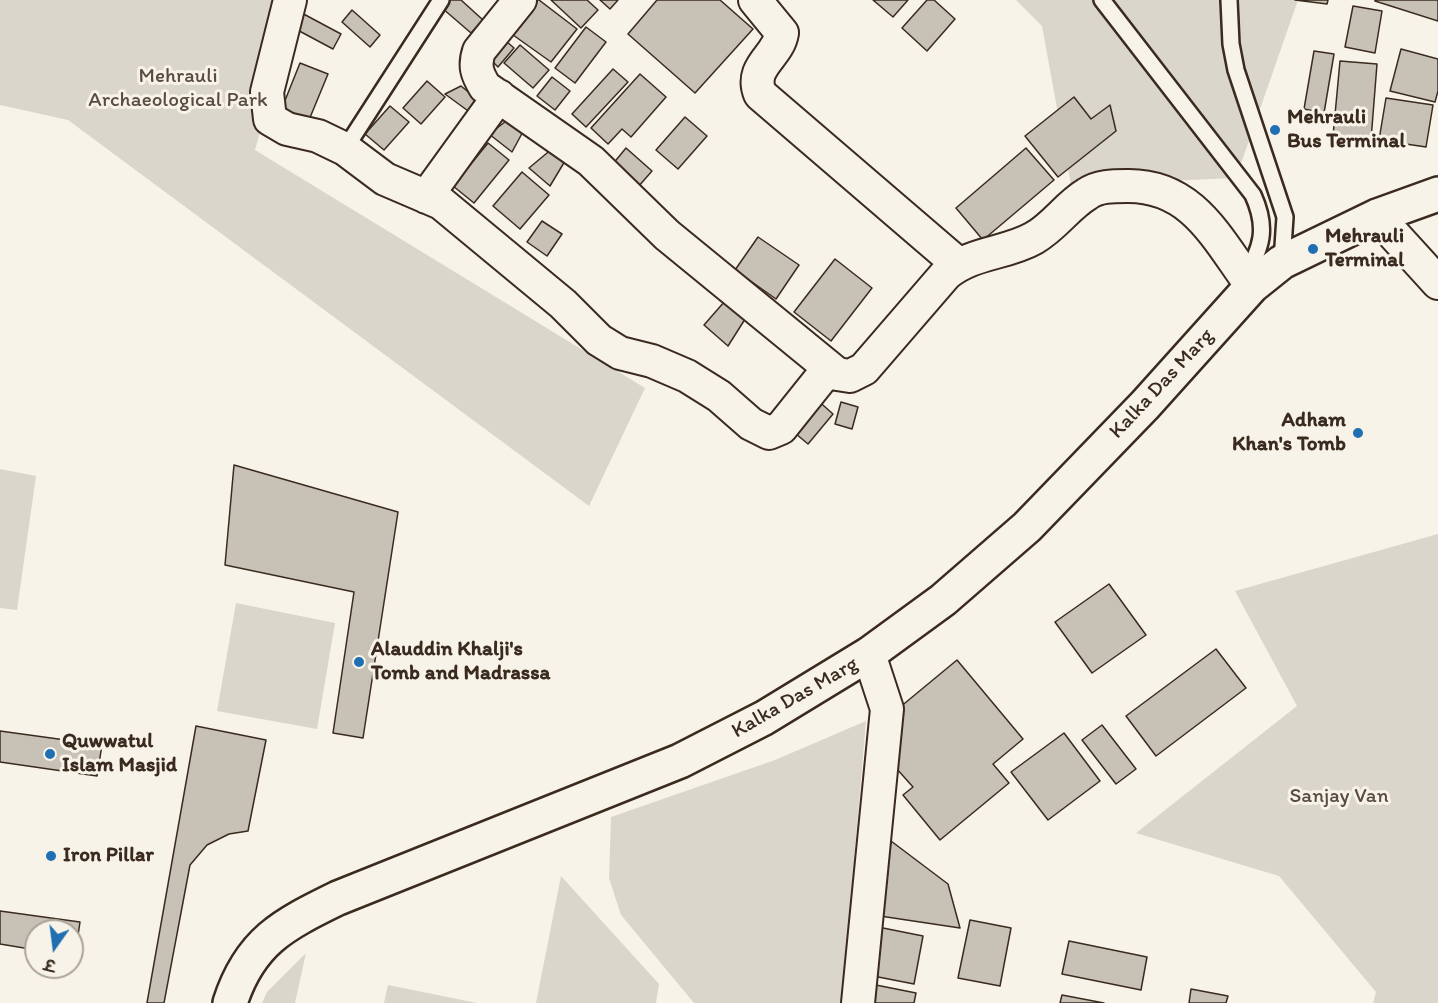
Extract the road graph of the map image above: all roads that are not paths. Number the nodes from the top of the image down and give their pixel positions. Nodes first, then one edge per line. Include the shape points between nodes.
1 (290, 0) edge
2 (441, 0) edge
3 (520, 0) edge
4 (755, 0) edge
5 (1102, 0) edge
6 (1229, 0) edge
7 (499, 96) junction
8 (345, 148) junction
9 (1438, 194) edge
10 (426, 197) junction
11 (1377, 216) junction
12 (1282, 262) junction
13 (958, 264) junction
14 (1248, 282) junction
15 (1438, 283) edge
16 (829, 368) junction
17 (869, 654) junction
18 (230, 1003) edge
19 (858, 1003) edge

1 - 8 street via 267,92 270,119 287,129
2 - 8 lane
3 - 7 street via 476,60 485,87
4 - 13 street via 782,33 757,76 760,94
5 - 14 lane via 1253,195 1263,226
6 - 12 lane via 1236,70 1285,217
7 - 10 street
7 - 16 street via 591,161 667,234
8 - 10 street via 385,179
9 - 11 street, Kalka Das Marg
10 - 16 street via 441,203 563,304 599,340 620,353 687,376 769,433 781,428
11 - 12 street, Kalka Das Marg
11 - 15 street
12 - 14 street, Kalka Das Marg
13 - 14 street via 1026,243 1088,193 1101,188 1148,186 1193,208
13 - 16 street via 864,369 850,376
14 - 17 street, Kalka Das Marg via 1145,405 1027,526 943,600
17 - 18 street, Kalka Das Marg via 764,718 680,761 349,893 297,918 266,940 239,975
17 - 19 street via 887,709

